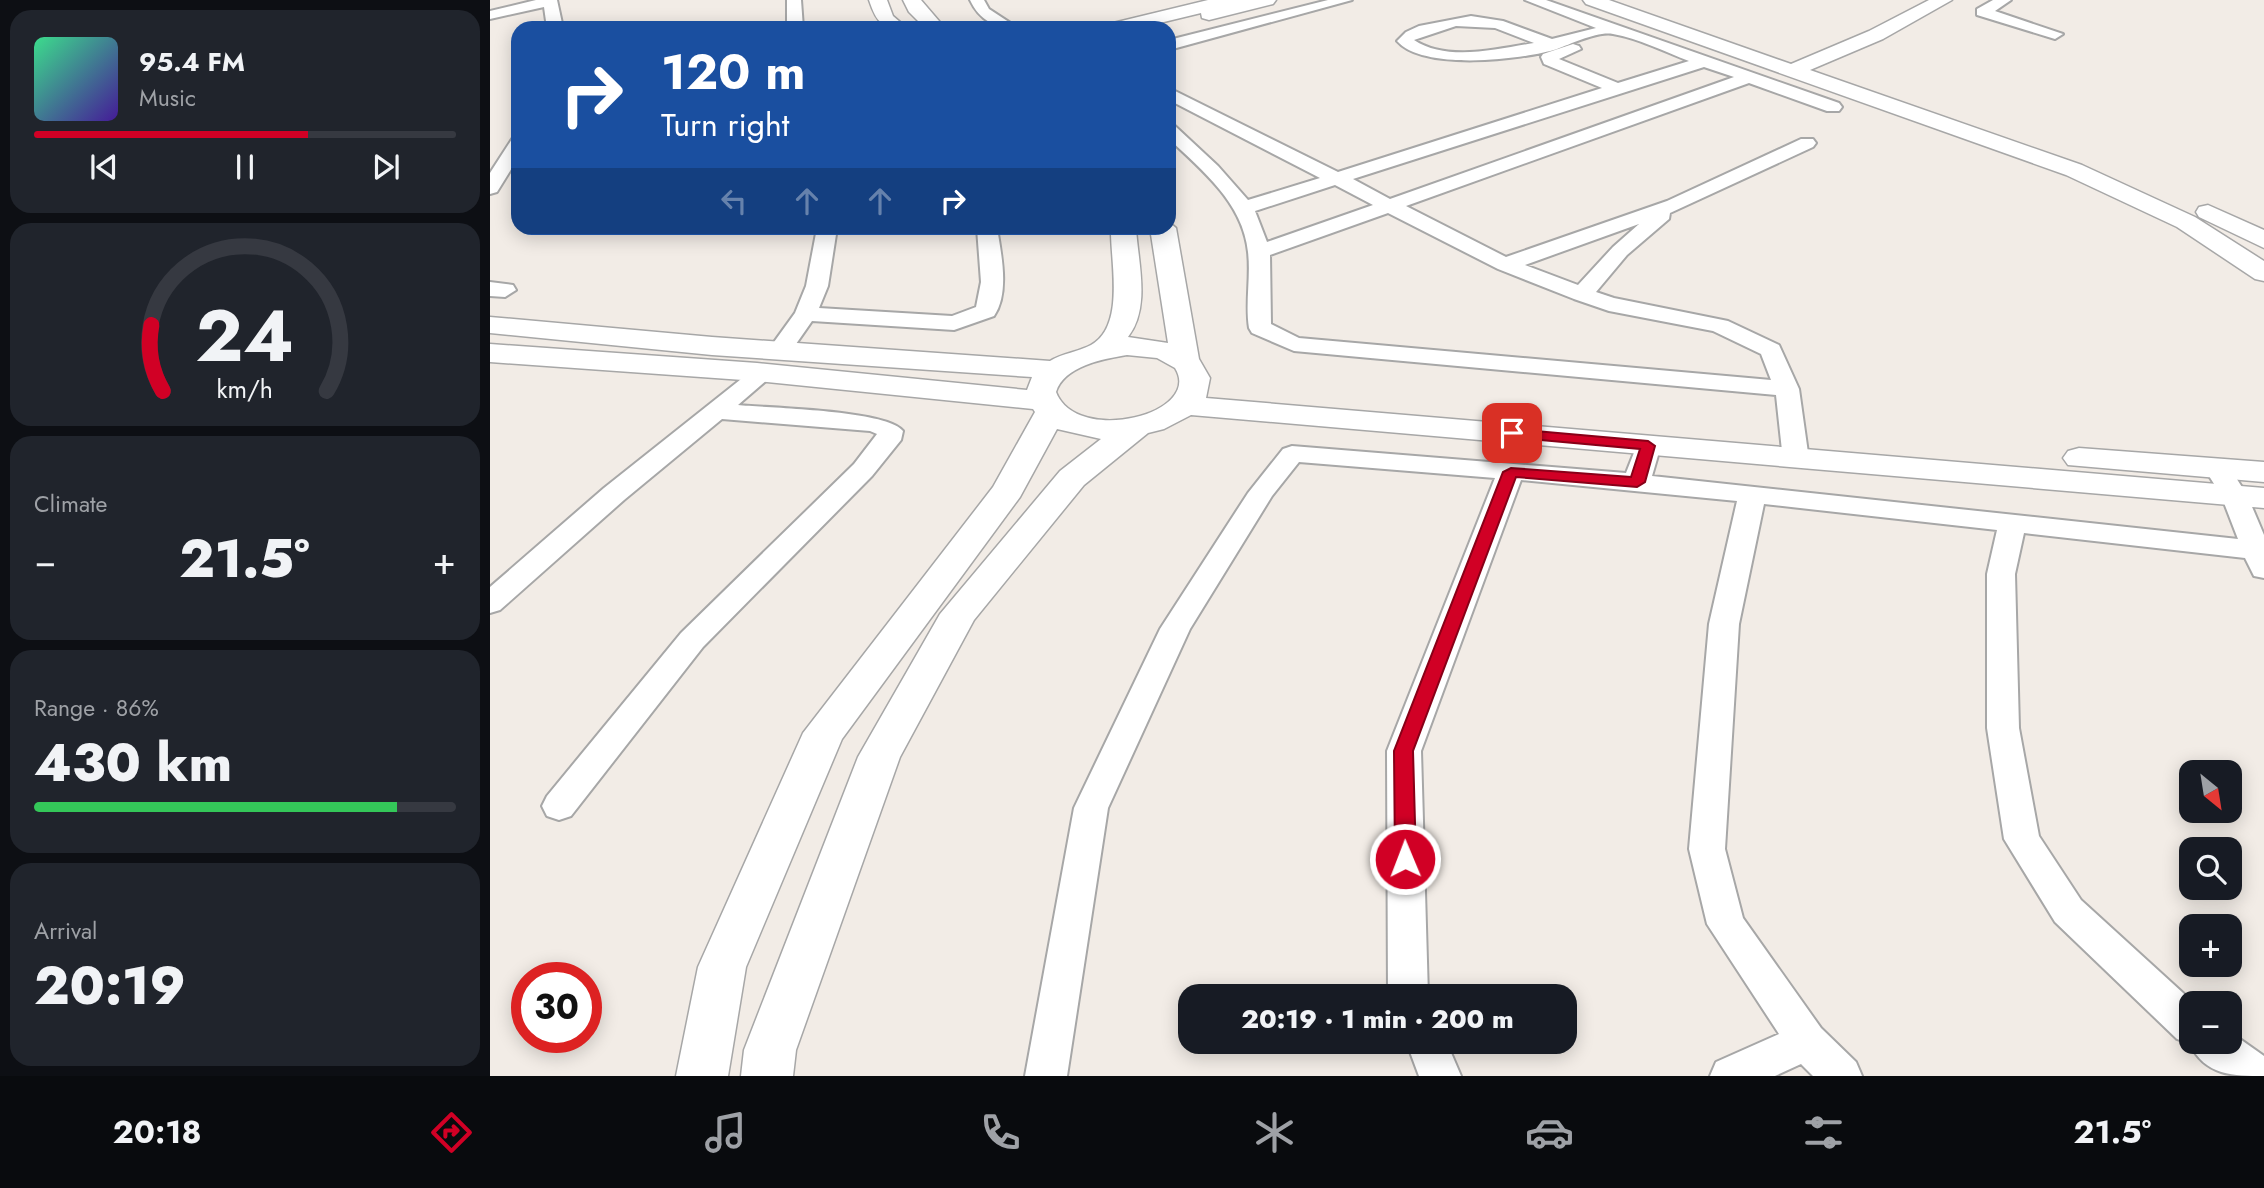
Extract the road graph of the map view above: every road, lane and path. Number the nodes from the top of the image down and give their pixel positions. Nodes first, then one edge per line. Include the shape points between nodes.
1 (550, 0) edge
2 (794, 0) edge
3 (878, 0) edge
4 (912, 0) edge
5 (977, 0) edge
6 (1230, 0) edge
7 (1267, 0) edge
8 (1345, 0) edge
9 (1532, 0) edge
10 (1592, 0) edge
11 (1627, 0) edge
12 (1905, 0) edge
13 (1943, 0) edge
14 (2004, 0) edge
15 (1884, 10) dead end
16 (490, 15) edge
17 (554, 21) edge
18 (795, 21) edge
19 (888, 21) edge
20 (929, 21) edge
21 (998, 21) edge
22 (1144, 21) edge
23 (1176, 23) edge
24 (1617, 30) junction
25 (2055, 34) dead end
26 (1823, 36) dead end
27 (1176, 43) edge
28 (1553, 45) junction
29 (1705, 61) junction
30 (1796, 62) junction
31 (1756, 69) junction
32 (1618, 89) junction
33 (1176, 97) edge
34 (1833, 107) dead end
35 (1176, 137) edge
36 (1807, 143) dead end
37 (511, 154) edge
38 (1335, 179) junction
39 (490, 188) edge
40 (1390, 205) junction
41 (1674, 205) junction
42 (1244, 208) junction
43 (826, 235) edge
44 (987, 235) edge
45 (1123, 235) edge
46 (1164, 235) edge
47 (2264, 240) edge
48 (1259, 252) junction
49 (1505, 265) junction
50 (2264, 272) edge
51 (1582, 294) junction
52 (806, 314) junction
53 (490, 325) edge
54 (781, 349) junction
55 (1104, 349) junction
56 (490, 352) edge
57 (1056, 370) junction
58 (763, 373) junction
59 (1189, 383) junction
60 (1787, 389) junction
61 (1046, 407) junction
62 (715, 411) junction
63 (1136, 427) junction
64 (1648, 446) junction
65 (1796, 449) junction
66 (1511, 472) junction
67 (2264, 472) edge
68 (1637, 482) junction
69 (2238, 487) edge
70 (1752, 495) junction
71 (2011, 523) junction
72 (2260, 560) edge
73 (490, 603) edge
74 (559, 806) dead end
75 (1408, 984) edge
76 (2179, 1015) edge
77 (1807, 1041) junction
78 (1431, 1054) edge
79 (2227, 1054) edge
80 (702, 1076) edge
81 (767, 1076) edge
82 (1046, 1076) edge
83 (1440, 1076) edge
84 (1731, 1076) edge
85 (1841, 1076) edge
86 (2258, 1076) edge

1 - 16 street
1 - 17 street
2 - 18 street
3 - 19 street
4 - 20 street
5 - 21 street via 983,12
6 - 22 street
7 - 23 street
8 - 27 street
9 - 24 street
10 - 31 street
11 - 30 street
12 - 15 street
13 - 30 street via 1876,35
14 - 25 street via 1982,12
24 - 28 street
24 - 29 street
24 - 32 street via 1549,57
26 - 30 street
28 - 28 street via 1523,51 1410,47 1406,39 1423,30 1476,19 1502,24
29 - 31 street
29 - 32 street
30 - 31 street
30 - 47 street via 2076,153
30 - 50 street via 2074,170 2186,222
31 - 34 street
31 - 40 street
32 - 38 street
33 - 38 street
35 - 42 street
36 - 41 street
37 - 39 street
38 - 40 street
38 - 42 street
40 - 48 street
40 - 49 street
41 - 49 street
41 - 51 street via 1620,251
42 - 48 street
43 - 52 street via 817,286
44 - 52 street via 990,292 986,311 969,320 954,323
45 - 55 street via 1128,303 1121,327
46 - 59 street
48 - 60 street via 1255,306 1260,328 1294,344
49 - 51 street
51 - 60 street via 1609,304 1720,326 1771,350
52 - 54 street
53 - 54 street
54 - 57 street
55 - 57 street
55 - 59 street via 1150,348
56 - 58 street
57 - 61 street via 1043,388
58 - 61 street
58 - 62 street
59 - 63 street via 1172,414
59 - 64 street
59 - 65 street
60 - 65 street
61 - 63 street via 1066,422 1086,428
61 - 80 street via 1008,490 824,733 722,967
62 - 73 street
62 - 74 street via 876,424 890,431 863,471 692,640
63 - 81 street via 1072,478 959,614 879,757 770,1050
64 - 65 street
64 - 68 street
65 - 69 street
66 - 68 street
66 - 75 street via 1404,751
66 - 82 street via 1292,454 1261,493 1175,629 1091,808
67 - 69 street
68 - 70 street
69 - 72 street
70 - 71 street
70 - 77 street via 1724,624 1707,849 1726,925
71 - 72 street
71 - 76 street via 2001,574 2003,728 2022,838 2068,911
77 - 84 street
77 - 85 street
78 - 83 street
79 - 86 street

